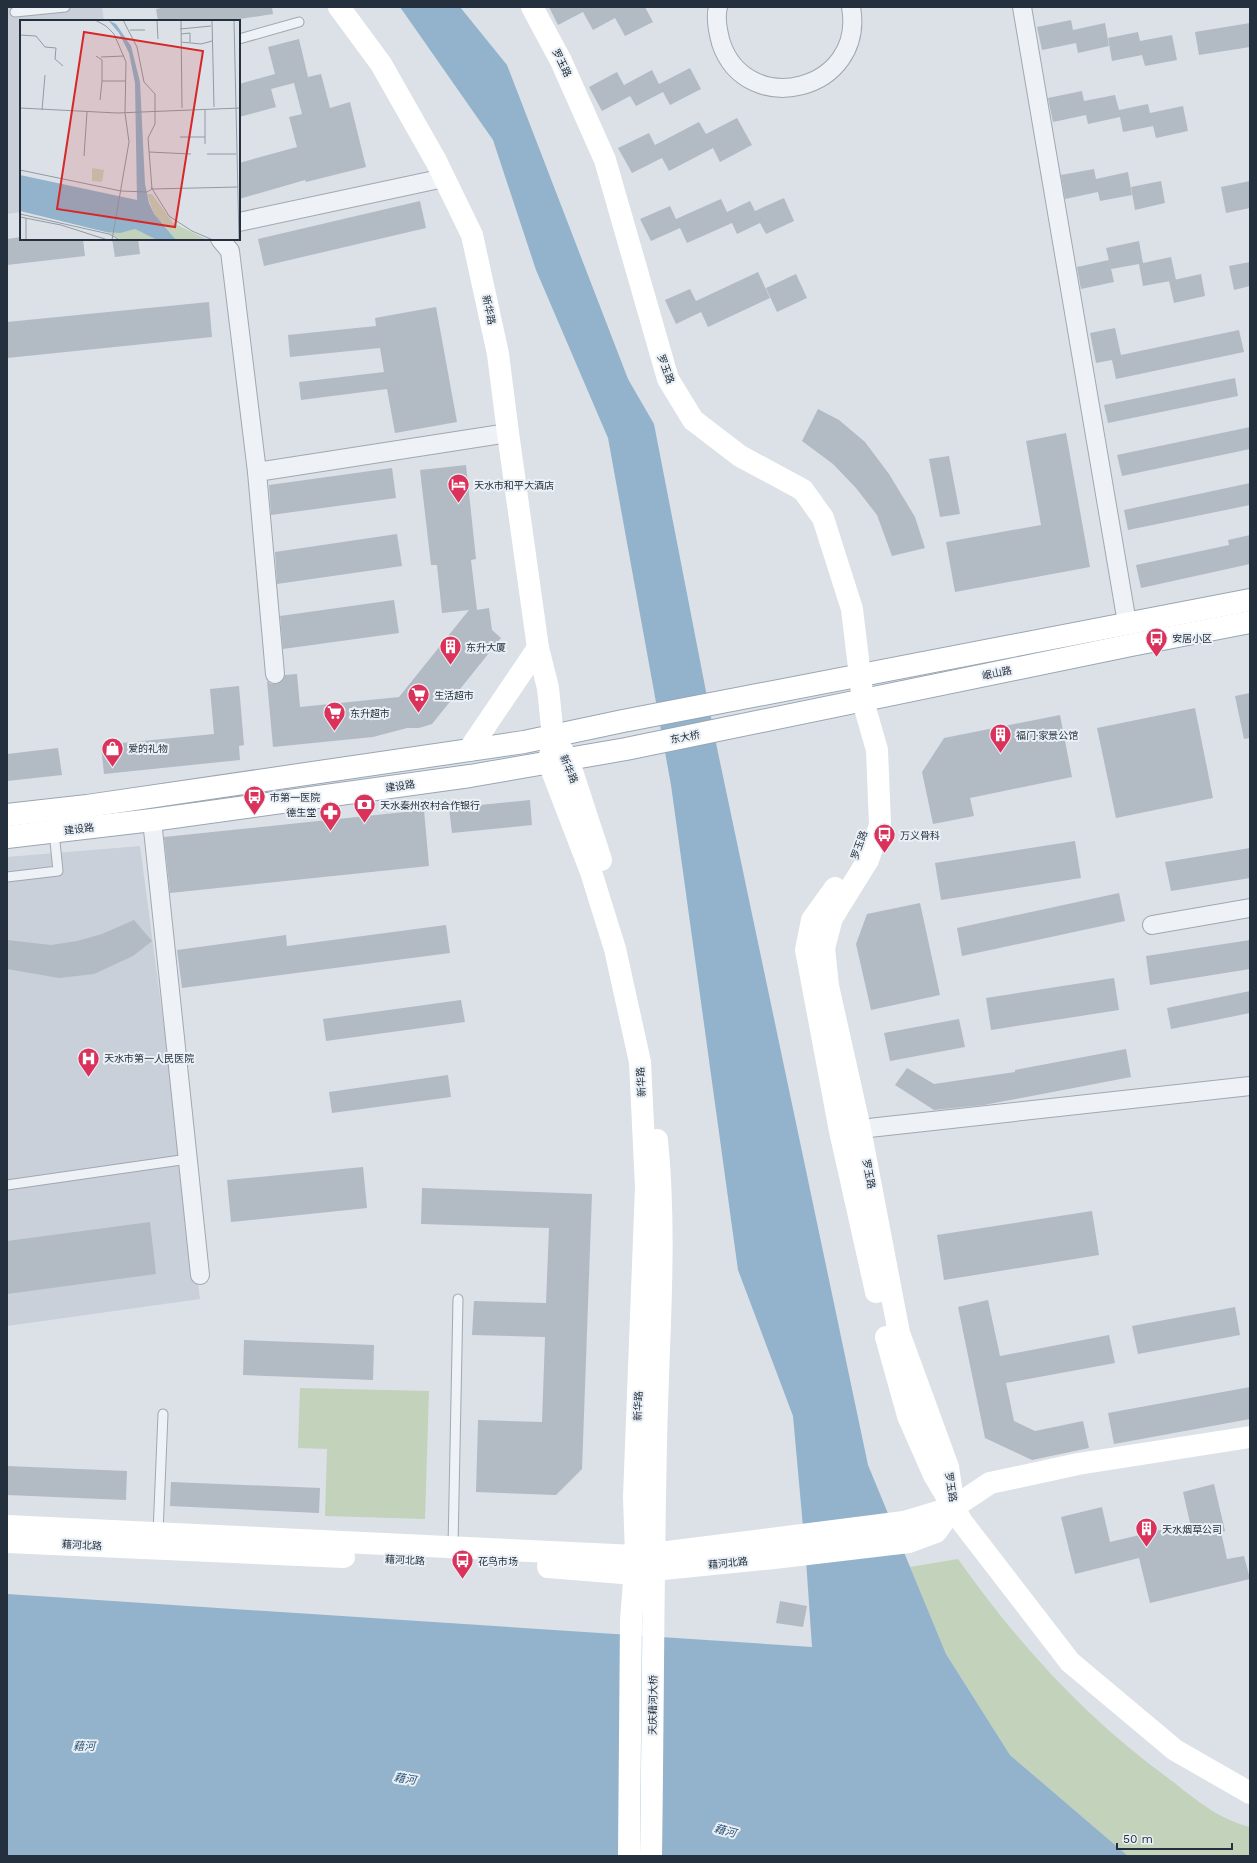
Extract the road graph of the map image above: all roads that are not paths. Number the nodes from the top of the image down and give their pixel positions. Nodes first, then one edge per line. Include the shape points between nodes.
1 (65, 7) edge
2 (339, 7) edge
3 (532, 7) edge
4 (718, 7) edge
5 (852, 7) edge
6 (1022, 7) edge
7 (14, 12) dead end
8 (299, 22) dead end
9 (240, 39) edge
10 (444, 178) junction
11 (240, 222) edge
12 (221, 240) edge
13 (508, 433) junction
14 (257, 472) junction
15 (1250, 600) edge
16 (1250, 622) edge
17 (1127, 623) junction
18 (538, 648) junction
19 (275, 674) dead end
20 (859, 675) junction
21 (863, 701) junction
22 (744, 726) joint
23 (553, 737) junction
24 (626, 749) joint
25 (469, 750) junction
26 (558, 761) junction
27 (7, 815) edge
28 (152, 820) junction
29 (54, 832) junction
30 (7, 837) edge
31 (7, 877) edge
32 (1250, 908) edge
33 (1152, 925) dead end
34 (1250, 1086) edge
35 (860, 1129) junction
36 (188, 1159) junction
37 (7, 1185) edge
38 (200, 1275) dead end
39 (458, 1299) dead end
40 (163, 1414) dead end
41 (1250, 1437) edge
42 (954, 1507) junction
43 (7, 1526) edge
44 (158, 1533) junction
45 (7, 1542) edge
46 (453, 1547) junction
47 (645, 1564) junction
48 (1250, 1793) edge
49 (629, 1856) edge
50 (651, 1856) edge

1 - 7 lane
2 - 10 main road, 新华路 via 381,64
3 - 20 main road, 罗玉路 via 561,61 605,160 668,379 693,420 740,456 803,490 824,518 852,609
4 - 5 street via 717,31 724,52 737,69 755,81 775,88 797,87 819,79 837,64 850,44 854,20
6 - 17 street
8 - 9 lane
10 - 11 street
10 - 13 main road, 新华路 via 472,235 498,354
12 - 14 street via 230,251
13 - 14 street
13 - 18 main road, 新华路
14 - 19 street
15 - 17 main road
16 - 21 main road, 岷山路
17 - 20 main road
18 - 23 main road, 新华路 via 548,688
18 - 25 main road
20 - 21 main road, 罗玉路
20 - 23 main road
21 - 22 main road, 岷山路
21 - 35 main road, 罗玉路 via 877,750 880,825 868,860 832,918 824,948 828,986
21 - 42 main road, 罗玉路 via 861,736 866,791 866,831 851,867 812,920 806,950 840,1131 886,1336 908,1416 934,1475
22 - 24 main road, 东大桥
23 - 25 main road
23 - 26 main road, 新华路
24 - 26 main road, 建设路
25 - 27 main road via 94,805
26 - 28 main road, 建设路 via 470,776
26 - 47 main road, 新华路 via 615,950 640,1062 646,1187 634,1497
28 - 29 main road, 建设路
28 - 36 street
29 - 30 main road, 建设路
29 - 31 lane via 58,871
32 - 33 street
34 - 35 street
35 - 42 main road, 罗玉路 via 899,1334 948,1466
36 - 37 lane
36 - 38 street
39 - 46 lane
40 - 44 lane
41 - 42 main road, 藉河北路 via 1093,1462 990,1483
42 - 47 main road, 藉河北路 via 907,1532
42 - 48 main road via 962,1522 1070,1662 1175,1750
43 - 44 main road, 藉河北路
44 - 46 main road, 藉河北路
45 - 47 main road, 藉河北路 via 565,1567
46 - 47 main road, 藉河北路
47 - 49 main road via 631,1620
47 - 50 main road, 天庆藉河大桥 via 654,1623

